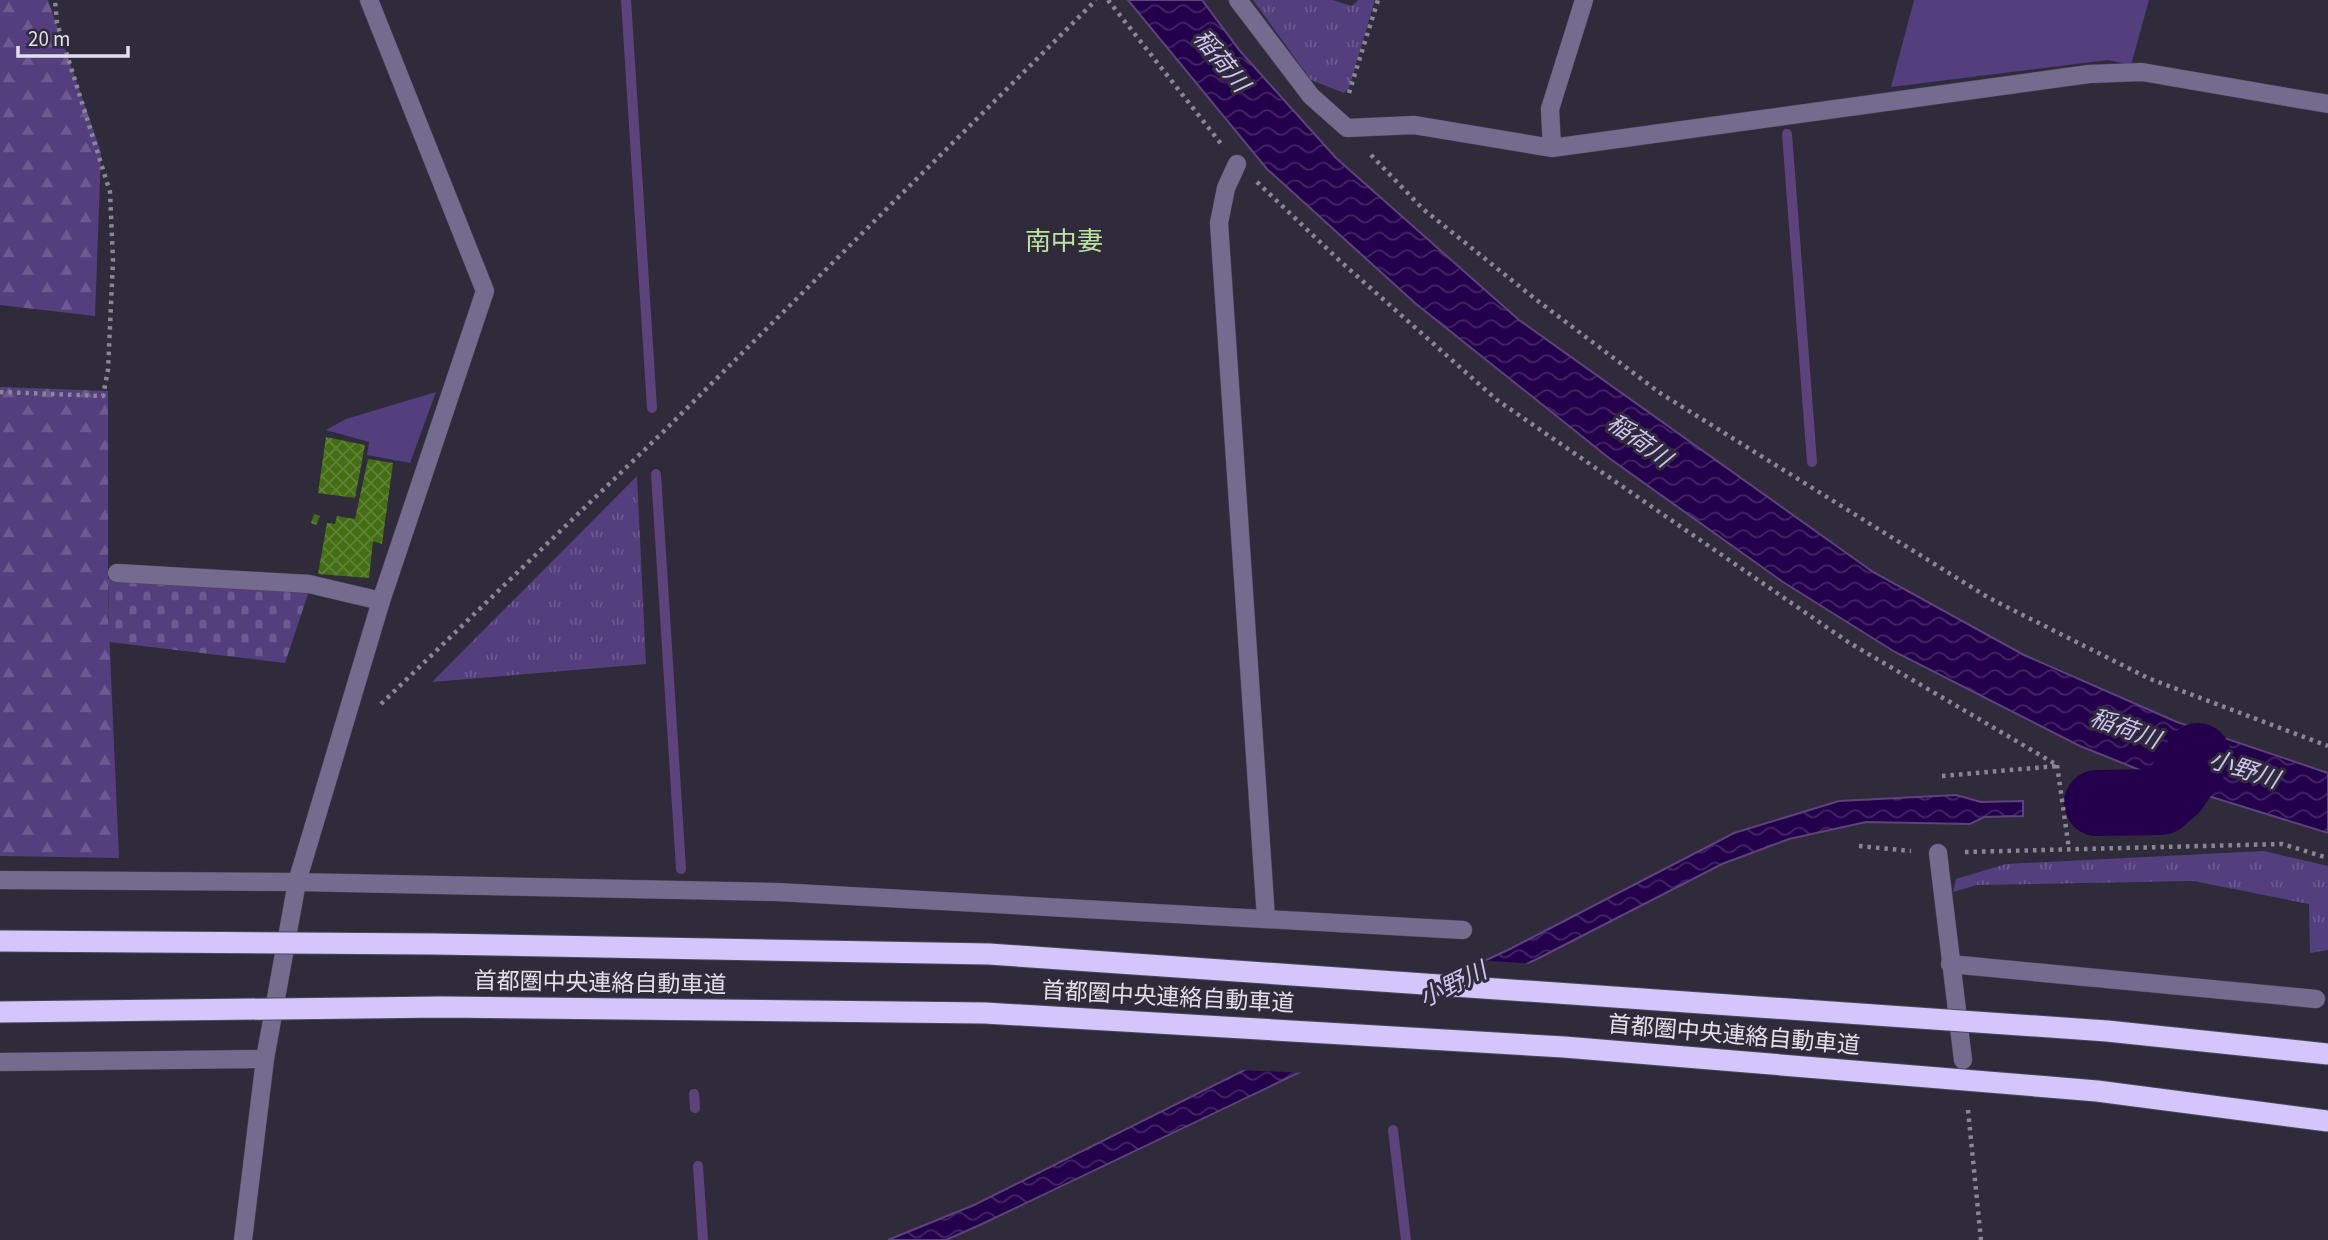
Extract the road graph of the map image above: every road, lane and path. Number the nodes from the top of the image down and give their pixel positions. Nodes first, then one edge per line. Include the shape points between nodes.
1 (55, 0) edge
2 (369, 0) edge
3 (1096, 0) edge
4 (1108, 0) edge
5 (1238, 0) edge
6 (1378, 0) edge
7 (1584, 0) edge
8 (2328, 104) edge
9 (1343, 125) junction
10 (1552, 148) junction
11 (1237, 164) junction
12 (0, 393) edge
13 (117, 573) dead end
14 (381, 601) junction
15 (340, 743) junction
16 (2328, 746) edge
17 (2057, 765) junction
18 (1942, 776) dead end
19 (1859, 846) dead end
20 (2070, 849) junction
21 (1938, 853) junction
22 (2328, 858) edge
23 (0, 880) edge
24 (297, 882) junction
25 (1265, 918) junction
26 (1463, 930) dead end
27 (0, 942) edge
28 (1950, 964) junction
29 (2316, 999) dead end
30 (0, 1012) edge
31 (2328, 1055) edge
32 (265, 1059) junction
33 (1963, 1060) joint
34 (0, 1062) edge
35 (2328, 1121) edge
36 (243, 1240) edge
37 (1981, 1240) edge

1 - 12 path via 61,35 110,192 113,261 108,370 103,396
2 - 14 street via 485,291
3 - 15 path via 663,432
4 - 11 path
5 - 9 street via 1311,96
6 - 9 path
7 - 10 street via 1550,109
8 - 10 street via 2142,72 2089,74
9 - 10 street via 1414,125
9 - 16 path via 1423,209 1534,298 1660,393 1789,475 1989,598 2138,673
11 - 17 path via 1497,400 1848,642
11 - 25 street via 1226,188 1219,223
13 - 14 street via 309,584
14 - 15 street
15 - 24 street
17 - 18 path
17 - 20 path
19 - 21 path
20 - 21 path
20 - 22 path via 2282,844
21 - 28 street
23 - 24 street
24 - 25 street via 777,892
24 - 32 street
25 - 26 street
27 - 31 highway, 首都圏中央連絡自動車道, bridge via 421,943 989,954 2079,1028
28 - 29 street
28 - 33 street
30 - 35 highway, 首都圏中央連絡自動車道, bridge via 456,1007 985,1013 1578,1048 2097,1091
32 - 34 street
32 - 36 street
33 - 37 path

